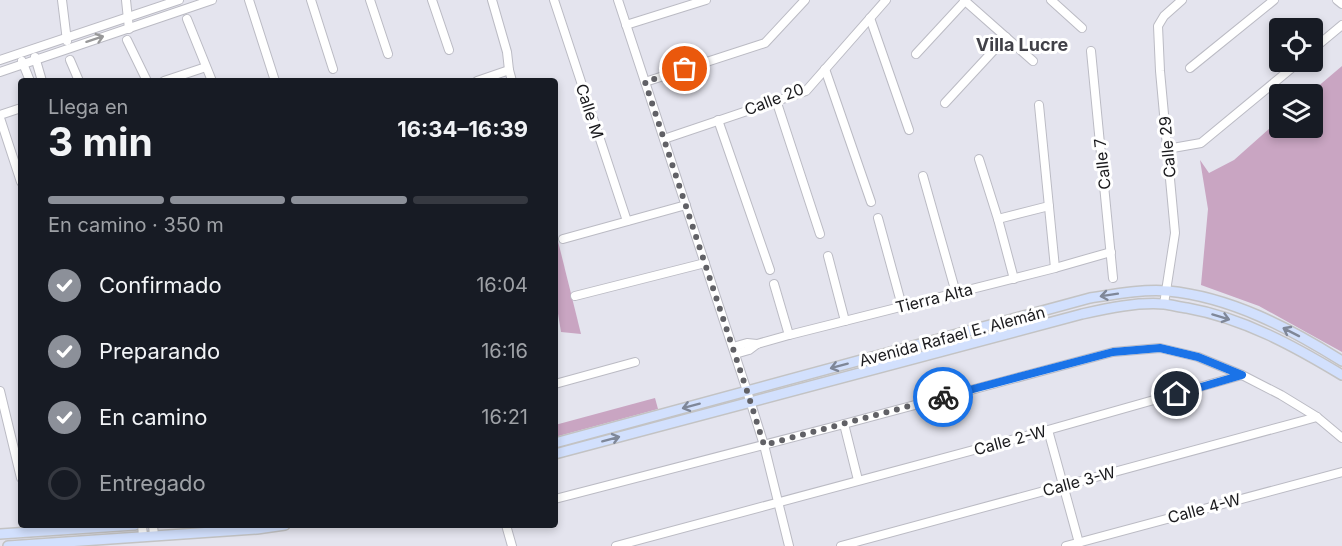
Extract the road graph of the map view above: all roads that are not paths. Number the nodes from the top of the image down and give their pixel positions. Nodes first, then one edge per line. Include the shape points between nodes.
1 (62, 0) edge
2 (126, 0) edge
3 (179, 0) edge
4 (212, 0) edge
5 (249, 0) edge
6 (311, 0) edge
7 (370, 0) edge
8 (432, 0) edge
9 (492, 0) edge
10 (554, 0) edge
11 (618, 0) edge
12 (705, 0) edge
13 (804, 0) edge
14 (886, 0) edge
15 (1051, 0) edge
16 (1182, 0) edge
17 (1274, 0) edge
18 (1337, 0) edge
19 (965, 1) edge
20 (188, 4) edge
21 (1342, 4) edge
22 (127, 17) junction
23 (870, 18) junction
24 (187, 19) dead end
25 (626, 25) junction
26 (1342, 25) edge
27 (1082, 28) dead end
28 (129, 29) junction
29 (66, 37) junction
30 (1006, 37) junction
31 (127, 40) dead end
32 (1323, 41) edge
33 (69, 48) junction
34 (33, 49) junction
35 (449, 50) dead end
36 (1091, 51) dead end
37 (20, 54) junction
38 (388, 54) dead end
39 (916, 54) dead end
40 (0, 60) edge
41 (36, 60) junction
42 (70, 60) dead end
43 (1033, 61) dead end
44 (24, 64) junction
45 (206, 67) junction
46 (1190, 68) dead end
47 (333, 69) dead end
48 (825, 69) junction
49 (508, 70) junction
50 (0, 72) edge
51 (1287, 72) edge
52 (29, 78) edge
53 (41, 78) edge
54 (78, 78) edge
55 (146, 78) edge
56 (173, 78) edge
57 (211, 78) edge
58 (274, 78) edge
59 (485, 78) edge
60 (511, 78) edge
61 (645, 82) junction
62 (776, 100) junction
63 (945, 103) dead end
64 (1040, 105) dead end
65 (18, 109) edge
66 (0, 116) edge
67 (718, 120) junction
68 (909, 130) dead end
69 (664, 139) junction
70 (1167, 149) junction
71 (979, 159) dead end
72 (18, 173) edge
73 (924, 176) dead end
74 (871, 202) dead end
75 (686, 205) junction
76 (1049, 206) junction
77 (878, 218) dead end
78 (998, 219) junction
79 (627, 221) junction
80 (820, 234) dead end
81 (563, 239) dead end
82 (1111, 252) junction
83 (828, 256) dead end
84 (705, 263) junction
85 (1055, 268) junction
86 (770, 270) dead end
87 (1113, 278) dead end
88 (1014, 279) junction
89 (774, 284) dead end
90 (1167, 291) junction
91 (956, 293) junction
92 (575, 297) dead end
93 (1164, 304) junction
94 (902, 306) junction
95 (845, 321) junction
96 (789, 335) junction
97 (734, 350) junction
98 (1342, 361) edge
99 (635, 362) dead end
100 (1242, 375) junction
101 (1342, 375) edge
102 (558, 383) edge
103 (0, 391) edge
104 (747, 391) junction
105 (750, 402) junction
106 (1317, 417) junction
107 (844, 424) junction
108 (1048, 430) junction
109 (1342, 438) edge
110 (558, 441) edge
111 (764, 445) junction
112 (558, 453) edge
113 (18, 466) edge
114 (1342, 471) edge
115 (858, 480) junction
116 (1063, 485) junction
117 (558, 498) edge
118 (778, 502) junction
119 (32, 528) edge
120 (142, 528) edge
121 (153, 528) edge
122 (264, 528) edge
123 (507, 528) edge
124 (0, 534) edge
125 (143, 536) junction
126 (154, 536) junction
127 (646, 542) edge
128 (35, 543) junction
129 (1079, 543) junction
130 (8, 546) edge
131 (512, 546) edge
132 (616, 546) edge
133 (789, 546) edge
134 (841, 546) edge
135 (1066, 546) edge

1 - 29 street
2 - 22 street
3 - 22 street
4 - 20 street
5 - 58 street
6 - 47 street
7 - 38 street
8 - 35 street
9 - 49 street via 507,52
10 - 79 street, Calle M
11 - 25 street
12 - 25 street
13 - 61 street via 765,43
14 - 23 street, Calle 20
15 - 27 street
16 - 70 street, Calle 29 via 1158,26
17 - 46 street
18 - 21 street
19 - 30 street
19 - 39 street
20 - 28 street
22 - 28 street
22 - 29 street
23 - 48 street, Calle 20
23 - 68 street
24 - 45 street
25 - 61 street
26 - 32 street
33 -> 28 street
29 - 33 street
29 - 34 street
30 - 43 street
30 - 63 street
31 - 55 street
33 - 41 street
34 - 37 street
34 - 41 street
36 - 82 street, Calle 7
37 - 40 street
37 - 44 street
41 - 44 street
41 - 53 street
42 - 54 street
44 - 50 street
44 - 52 street
45 - 56 street
45 - 57 street
48 - 62 street, Calle 20 via 806,91
48 - 74 street
49 - 59 street
49 - 60 street
51 - 70 street via 1201,143
61 - 69 street
62 - 67 street, Calle 20
62 - 80 street
64 - 76 street
65 - 66 street
66 - 72 street
67 - 69 street, Calle 20
67 - 86 street
69 - 75 street
70 - 90 street, Calle 29 via 1175,233
71 - 78 street
73 - 91 street
75 - 79 street
75 - 84 street
76 - 78 street
76 - 85 street
77 - 94 street
78 - 88 street
79 - 81 street
82 - 85 street, Tierra Alta
82 - 87 street, Calle 7
83 - 95 street
84 - 92 street
84 - 97 street
85 - 88 street, Tierra Alta
88 - 91 street, Tierra Alta
89 - 96 street
90 - 93 street, Calle 29
98 -> 90 main road, Avenida Rafael E. Alemán via 1240,308
90 -> 104 main road, Avenida Rafael E. Alemán via 1090,298
91 - 94 street, Tierra Alta
93 -> 101 main road, Avenida Rafael E. Alemán via 1236,321
93 - 105 main road, Avenida Rafael E. Alemán via 1082,314
94 - 95 street, Tierra Alta
95 - 96 street, Tierra Alta
96 - 97 street, Tierra Alta via 748,350
97 - 104 street
99 - 102 street
100 - 106 street
100 - 107 street via 1198,357 1160,348 1113,352
100 - 108 street, Calle 2-W
103 - 113 street
104 - 105 street
104 -> 110 main road, Avenida Rafael E. Alemán
105 - 111 street
112 -> 105 main road, Avenida Rafael E. Alemán
106 - 109 street
106 - 116 street, Calle 3-W
107 - 111 street
107 - 115 street
108 - 115 street, Calle 2-W
108 - 116 street
111 - 117 street
111 - 118 street
114 - 129 street, Calle 4-W
115 - 118 street, Calle 2-W
116 - 129 street
116 - 134 street, Calle 3-W
118 - 127 street, Calle 2-W
118 - 133 street
119 - 124 main road
119 - 128 street
120 - 125 street
121 - 126 street
122 - 126 main road
123 - 131 street
125 - 126 main road
125 - 128 main road
127 - 132 street, Calle 2-W
128 - 130 main road
129 - 135 street, Calle 4-W

